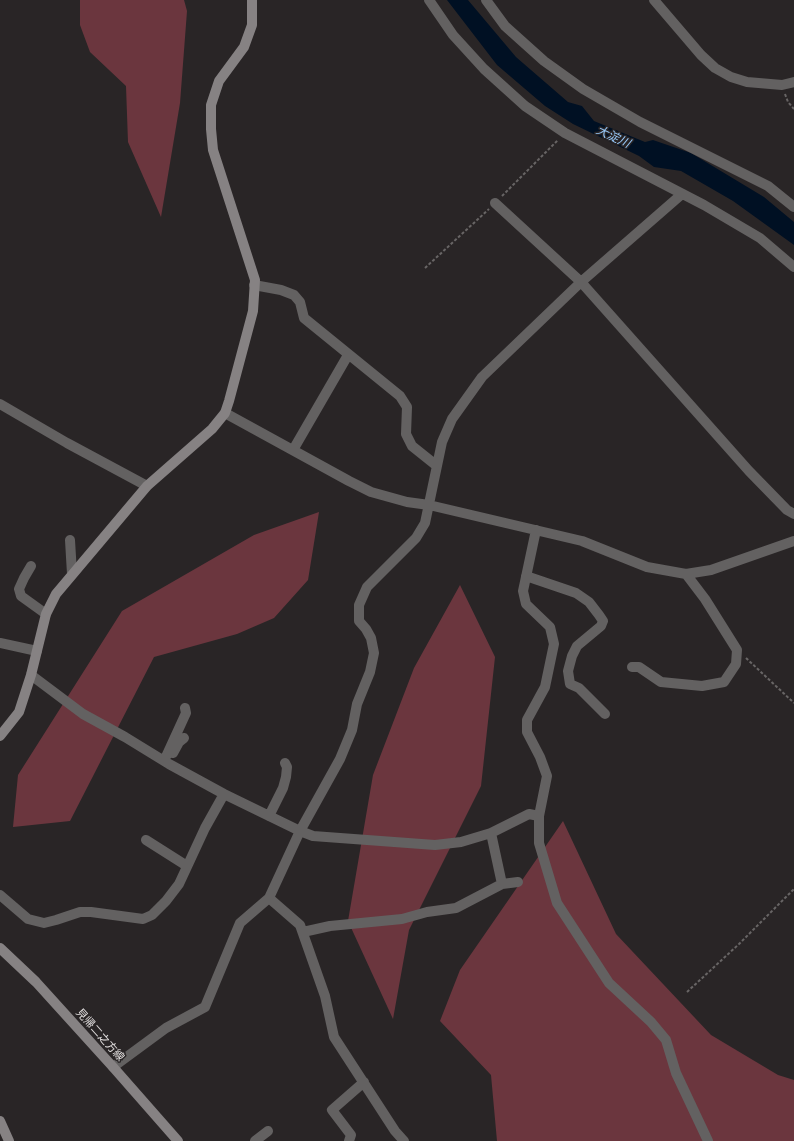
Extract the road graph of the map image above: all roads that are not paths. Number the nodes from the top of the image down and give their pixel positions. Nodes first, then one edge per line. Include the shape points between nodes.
1 (252, 0) edge
2 (429, 0) edge
3 (486, 0) edge
4 (654, 0) edge
5 (794, 82) edge
6 (682, 194) junction
7 (495, 203) road end
8 (794, 207) edge
9 (794, 267) edge
10 (581, 282) junction
11 (254, 285) junction
12 (348, 355) junction
13 (0, 404) edge
14 (225, 413) junction
15 (293, 450) junction
16 (437, 466) junction
17 (147, 486) junction
18 (429, 506) junction
19 (794, 514) edge
20 (536, 530) junction
21 (70, 540) dead end
22 (794, 541) edge
23 (31, 566) dead end
24 (72, 574) junction
25 (686, 574) junction
26 (526, 576) junction
27 (46, 614) junction
28 (0, 643) edge
29 (37, 651) junction
30 (632, 667) dead end
31 (31, 675) junction
32 (185, 708) dead end
33 (605, 714) dead end
34 (0, 736) edge
35 (184, 738) dead end
36 (166, 762) junction
37 (285, 763) dead end
38 (224, 794) junction
39 (269, 816) junction
40 (539, 816) junction
41 (300, 831) junction
42 (491, 833) junction
43 (146, 840) dead end
44 (187, 866) junction
45 (518, 882) dead end
46 (502, 884) junction
47 (0, 895) edge
48 (270, 898) junction
49 (303, 932) junction
50 (0, 948) edge
51 (113, 1067) junction
52 (364, 1082) junction
53 (0, 1121) edge
54 (268, 1131) dead end
55 (8, 1141) edge
56 (178, 1141) edge
57 (255, 1141) edge
58 (349, 1141) edge
59 (404, 1141) edge
60 (708, 1141) edge

1 - 11 street via 252,25 244,47 219,81 212,105 211,129 213,150 255,280
2 - 6 street via 453,34 484,69 526,106 565,133
3 - 8 street via 505,26 544,61 583,89 640,122 768,186
4 - 5 street via 715,68 747,82 782,85
6 - 9 street via 760,238
6 - 10 street
7 - 10 street
10 - 16 street via 482,377 447,428
10 - 19 street via 749,471
11 - 12 street via 294,295 300,302 304,318
11 - 14 street via 253,311
12 - 15 street
12 - 16 street via 400,396 407,407 406,434 412,446
13 - 17 street
14 - 15 street
14 - 17 street via 212,428
15 - 18 street via 371,492
16 - 18 street
17 - 24 street
18 - 20 street
18 - 41 street via 425,523 416,538 367,587 359,605 359,621 371,638 374,653 370,672 340,759
20 - 25 street via 582,541 647,567
20 - 26 street
21 - 24 street
22 - 25 street via 711,570
23 - 27 street via 19,589 21,596
24 - 27 street via 56,594
25 - 30 street via 737,650 736,664 724,682 702,686 661,682 639,668
26 - 33 street via 576,593 589,602 599,615 601,626 577,646 568,671 570,684 579,688
26 - 40 street via 523,591 526,604 550,627 554,644 545,687 527,720 527,732 547,776
27 - 29 street
28 - 29 street
29 - 31 street
31 - 34 street via 19,712
31 - 36 street via 83,714
32 - 36 street via 186,713
35 - 36 street
36 - 38 street
37 - 39 street via 287,767 283,788
38 - 39 street
38 - 44 street
39 - 41 street
40 - 42 street via 529,814
40 - 60 street via 539,843 557,903 609,983 651,1022 666,1040 676,1073
41 - 42 street via 314,836 435,845 461,842
41 - 48 street
42 - 46 street
43 - 44 street
44 - 47 street via 179,884 166,900 152,915 143,919 80,912 44,923 28,919
45 - 46 street
46 - 49 street via 456,908 402,919 330,926
48 - 49 street via 300,925
48 - 51 street via 240,923 205,1007 166,1028
49 - 52 street via 325,996 334,1037
50 - 51 street, 見帰二之方線 via 36,982
51 - 56 street, 見帰二之方線
52 - 58 street via 332,1110 351,1135
52 - 59 street
53 - 55 street
54 - 57 street

